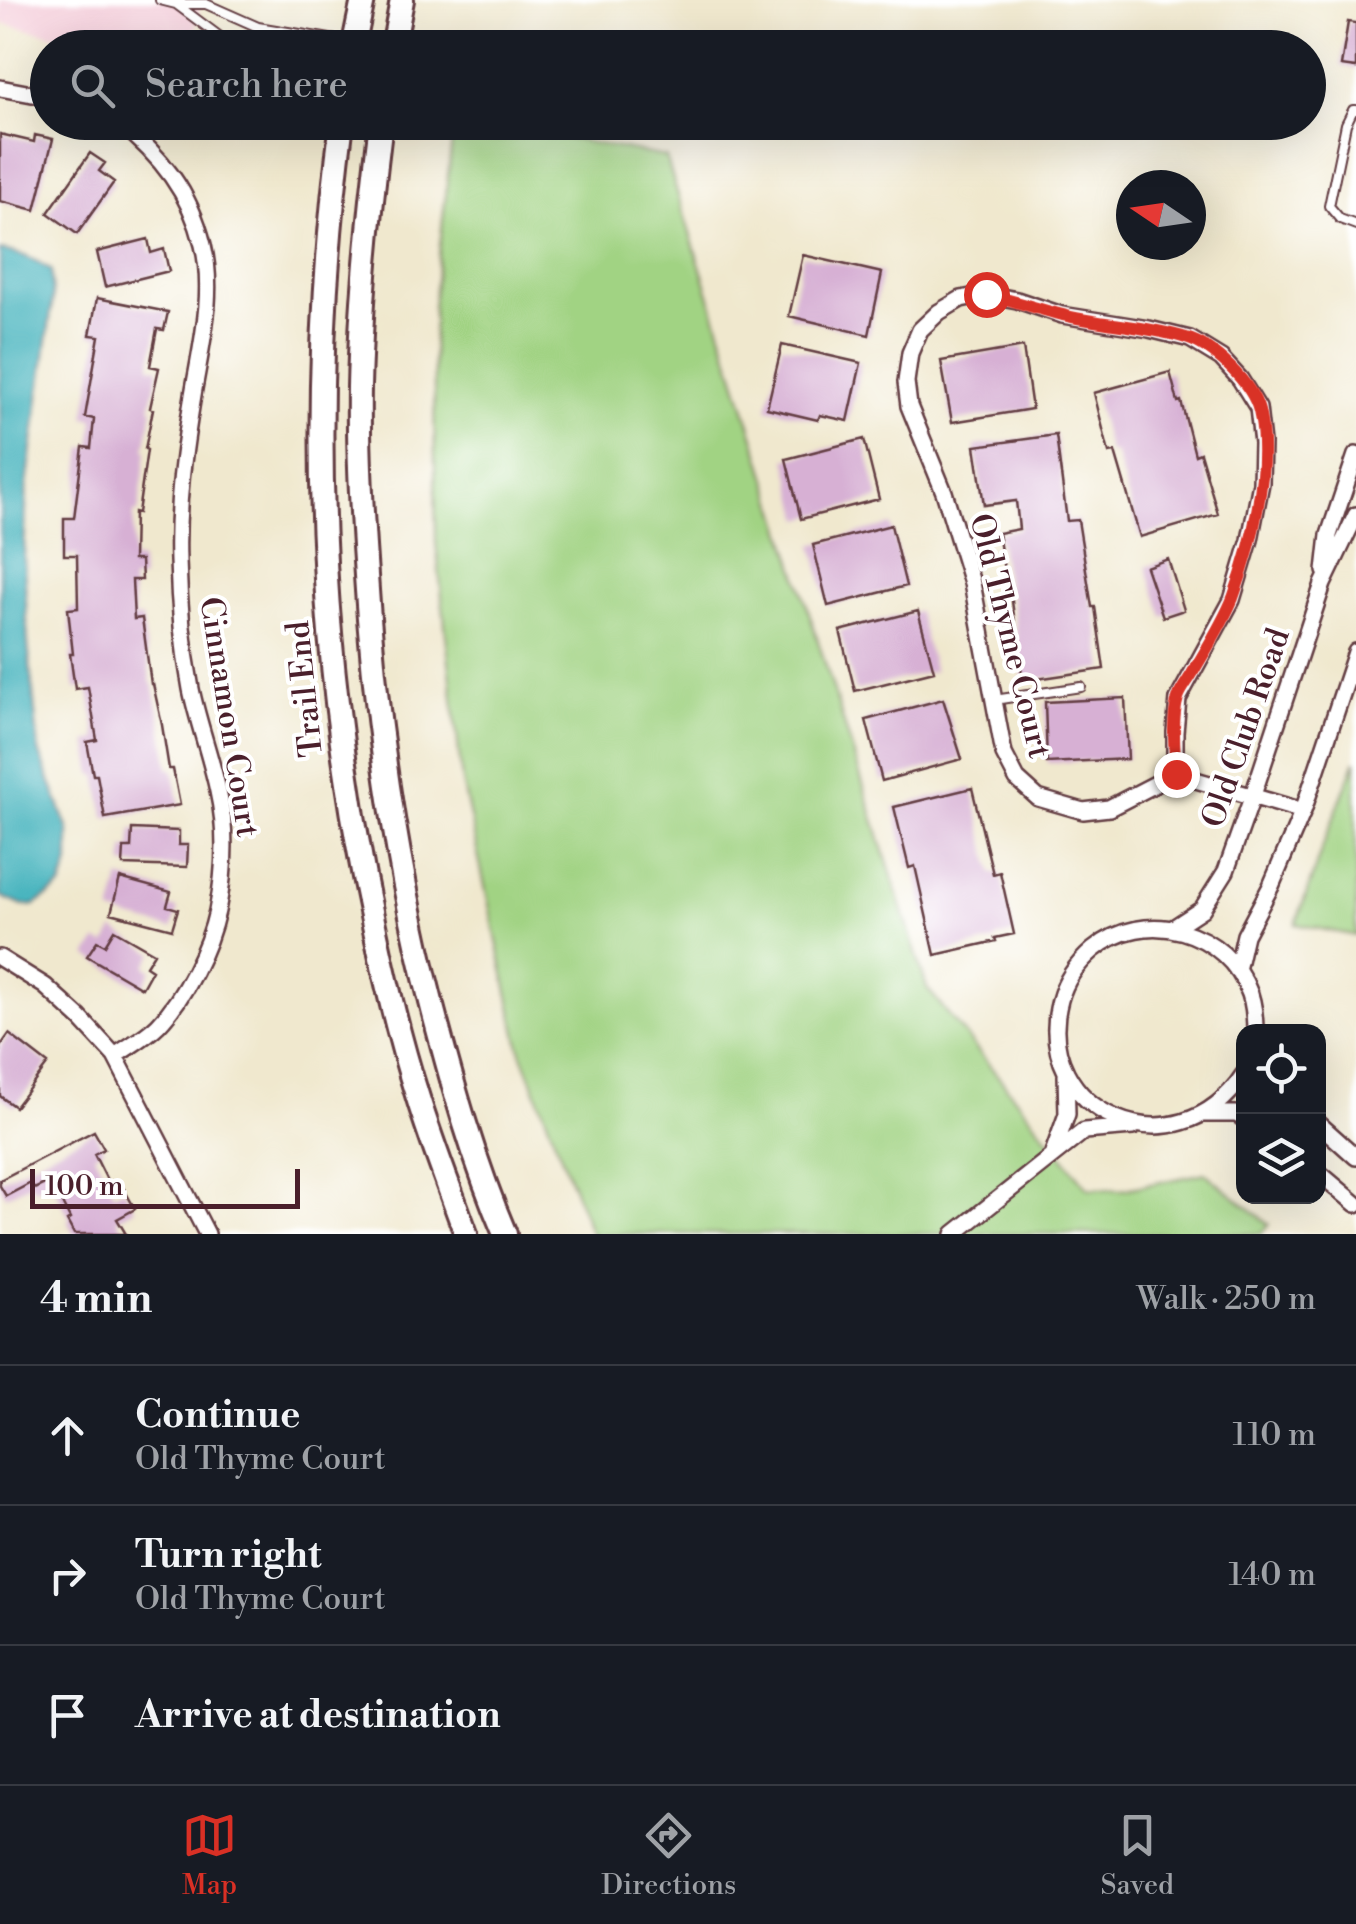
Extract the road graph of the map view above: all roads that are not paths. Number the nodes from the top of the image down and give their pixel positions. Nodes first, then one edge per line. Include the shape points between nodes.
1 (160, 0) edge
2 (364, 0) edge
3 (402, 0) edge
4 (176, 4) junction
5 (211, 30) edge
6 (274, 30) edge
7 (357, 30) edge
8 (396, 30) edge
9 (0, 88) edge
10 (30, 94) edge
11 (1356, 110) edge
12 (140, 140) edge
13 (340, 140) edge
14 (380, 140) edge
15 (1356, 225) edge
16 (1356, 455) edge
17 (1356, 515) edge
18 (1323, 584) junction
19 (1356, 652) edge
20 (1081, 687) dead end
21 (994, 700) junction
22 (1176, 774) junction
23 (1254, 795) junction
24 (1303, 811) junction
25 (1172, 928) junction
26 (0, 958) edge
27 (1237, 970) junction
28 (1255, 1024) edge
29 (116, 1056) junction
30 (1066, 1070) junction
31 (1236, 1087) edge
32 (1205, 1114) junction
33 (1236, 1114) edge
34 (1142, 1126) junction
35 (1326, 1130) edge
36 (1053, 1153) junction
37 (1356, 1157) edge
38 (1326, 1178) edge
39 (1355, 1199) edge
40 (208, 1234) edge
41 (466, 1234) edge
42 (504, 1234) edge
43 (954, 1234) edge

1 - 4 lane
2 - 7 street
3 - 8 street
4 - 5 lane
4 - 6 lane via 206,4
9 - 10 street
11 - 15 lane via 1346,124 1329,206
12 - 29 street, Cinnamon Court via 174,177 190,209 208,278 184,450 178,558 192,690 224,830 223,874 216,916 182,993 157,1026
13 - 41 street, Trail End via 321,387 339,727 379,951 418,1097
14 - 42 street via 359,388 370,642 390,805 417,946 452,1082
16 - 18 street, Old Club Road via 1328,535
17 - 18 street, Old Club Road
18 - 23 street, Old Club Road
19 - 24 street
20 - 21 lane
21 - 22 street, Old Thyme Court via 1004,754 1038,798 1082,811 1108,808
21 - 22 street, Old Thyme Court via 961,542 910,406 906,382 920,330 961,299 986,294 1190,339 1240,378 1258,408 1262,443 1250,540 1232,600 1178,699
22 - 23 street
23 - 24 street
23 - 25 street, Old Club Road via 1218,884 1202,909
24 - 27 street via 1245,934
25 - 27 street via 1212,944
25 - 30 street via 1115,936 1077,966 1056,1025
26 - 29 street via 44,986
27 - 28 street via 1249,990
29 - 40 street
30 - 34 street via 1096,1106
30 - 36 street via 1067,1114
31 - 32 street
32 - 33 street
32 - 34 street via 1181,1124
34 - 36 street via 1084,1131
35 - 37 street
36 - 43 street
38 - 39 street

